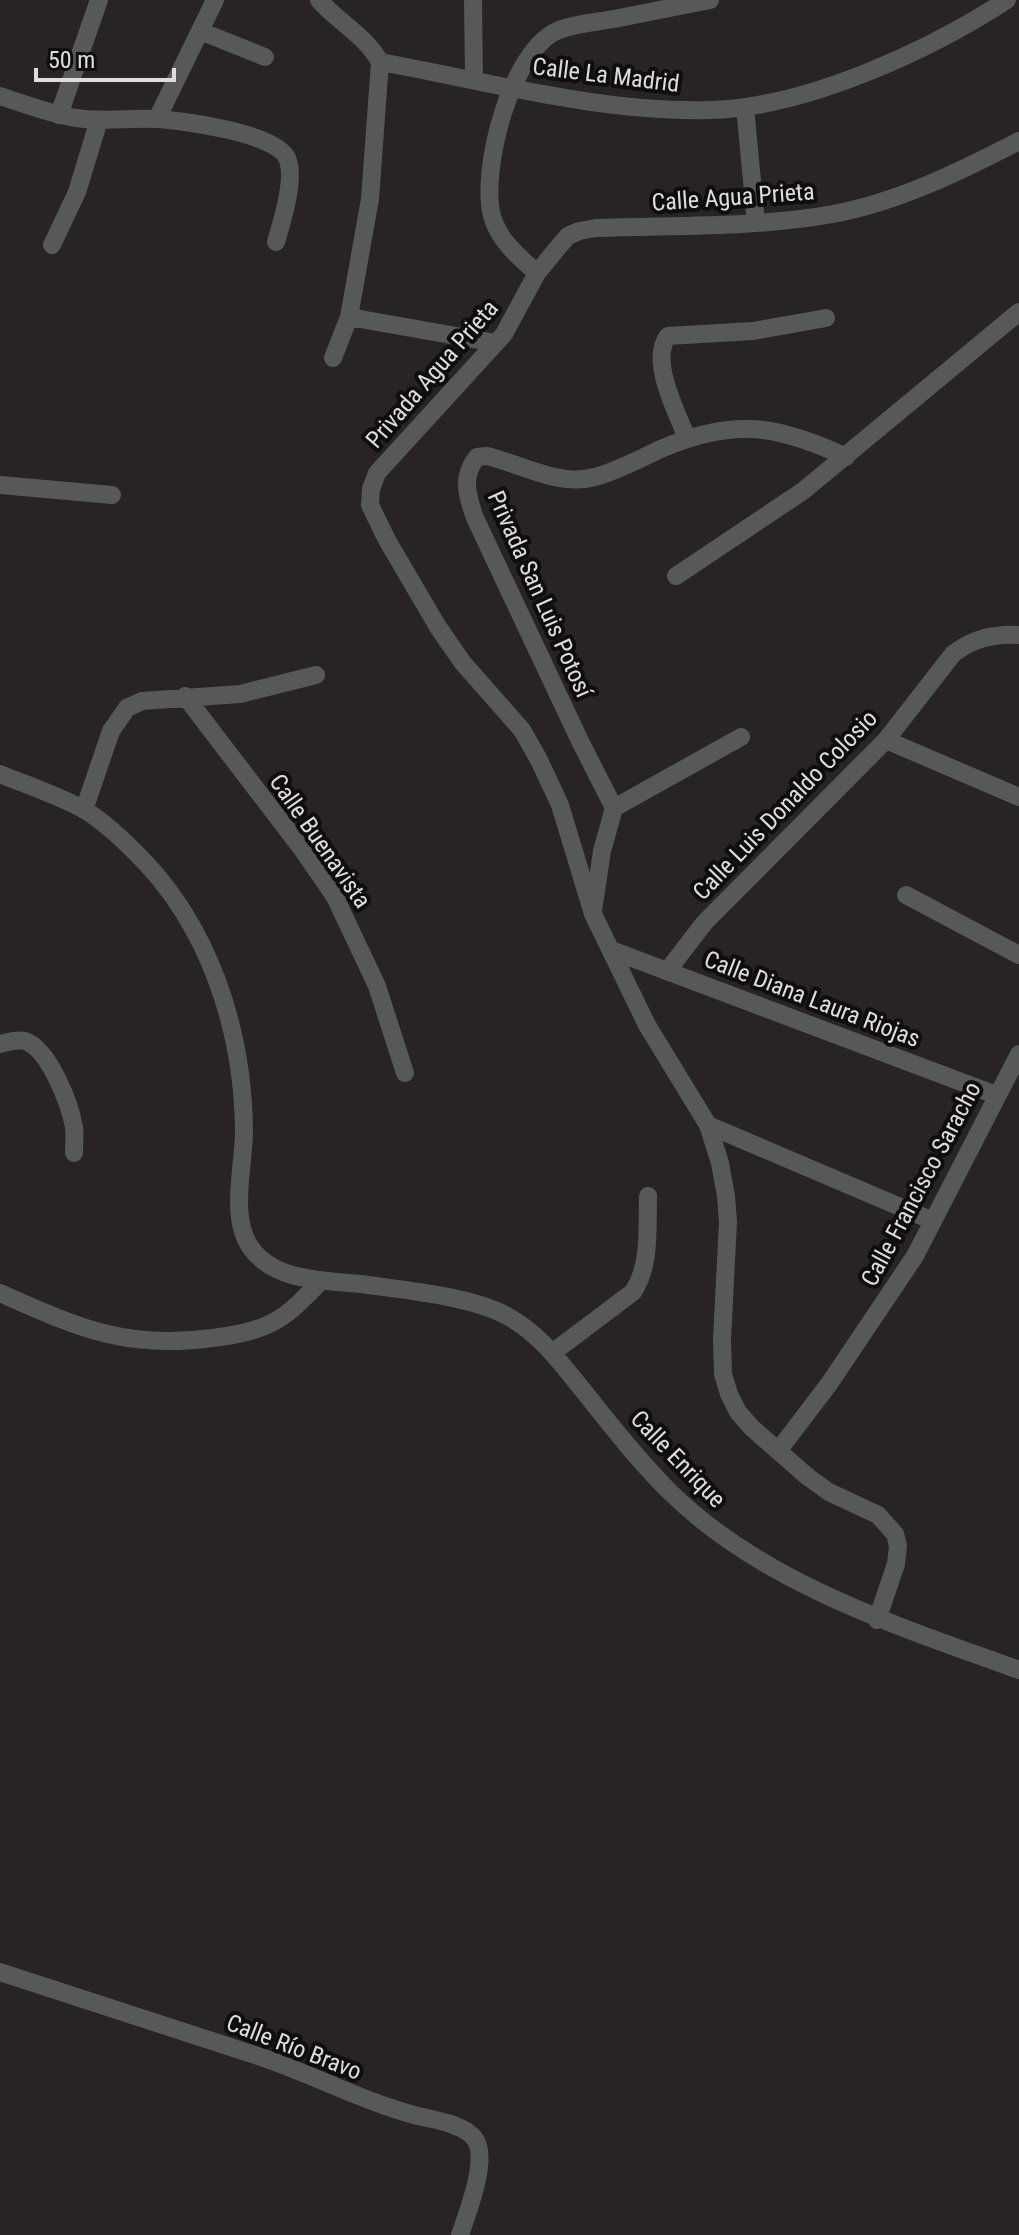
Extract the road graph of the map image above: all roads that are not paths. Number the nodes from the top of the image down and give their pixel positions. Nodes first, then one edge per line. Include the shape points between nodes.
1 (99, 0) edge
2 (215, 0) edge
3 (319, 0) edge
4 (473, 0) edge
5 (710, 0) edge
6 (1007, 0) edge
7 (200, 31) junction
8 (265, 57) dead end
9 (380, 62) junction
10 (474, 79) junction
11 (512, 87) junction
12 (0, 96) edge
13 (745, 107) junction
14 (59, 115) junction
15 (157, 119) junction
16 (99, 120) junction
17 (1019, 141) edge
18 (756, 223) junction
19 (579, 231) joint
20 (276, 242) dead end
21 (52, 245) dead end
22 (537, 273) junction
23 (1019, 312) edge
24 (349, 317) junction
25 (826, 318) dead end
26 (496, 343) junction
27 (333, 358) dead end
28 (687, 438) junction
29 (846, 457) junction
30 (0, 485) edge
31 (112, 495) dead end
32 (676, 576) dead end
33 (1019, 635) edge
34 (316, 675) dead end
35 (185, 696) junction
36 (741, 737) dead end
37 (886, 740) junction
38 (0, 774) edge
39 (1019, 797) edge
40 (614, 808) junction
41 (84, 810) junction
42 (906, 895) dead end
43 (593, 914) junction
44 (611, 950) junction
45 (1019, 955) edge
46 (668, 970) junction
47 (0, 1044) edge
48 (1019, 1054) edge
49 (405, 1073) dead end
50 (996, 1095) junction
51 (708, 1125) junction
52 (74, 1153) dead end
53 (648, 1196) dead end
54 (933, 1221) junction
55 (322, 1280) junction
56 (0, 1293) edge
57 (552, 1353) junction
58 (778, 1451) junction
59 (877, 1620) junction
60 (1019, 1670) edge
61 (0, 1972) edge
62 (460, 2235) edge

1 - 14 street
2 - 7 street
3 - 9 street via 373,48
4 - 10 street
5 - 11 street via 559,30 534,48
6 - 13 street, Calle La Madrid via 953,32 831,86
7 - 8 street
7 - 15 street
9 - 10 street, Calle La Madrid
9 - 24 street via 370,199
10 - 11 street, Calle La Madrid
11 - 13 street, Calle La Madrid via 629,107
11 - 22 street via 499,129 489,196 499,234
12 - 14 street
13 - 18 street
14 - 16 street
15 - 16 street
15 - 20 street via 244,135 280,149 290,171
16 - 21 street via 77,192
17 - 18 street, Calle Agua Prieta via 939,180 878,201 837,213
18 - 19 street, Calle Agua Prieta
19 - 22 street, Privada Agua Prieta via 568,236
22 - 26 street, Privada Agua Prieta
23 - 29 street
24 - 26 street
24 - 27 street
25 - 28 street via 753,331 668,336 661,359
26 - 43 street, Privada Agua Prieta via 377,473 370,505 446,639 522,730 539,760 560,805
28 - 29 street, Privada San Luis Potosí via 759,428
28 - 40 street, Privada San Luis Potosí via 594,478 555,476 487,456 477,457 466,476 482,532
29 - 32 street
30 - 31 street
33 - 37 street, Calle Luis Donaldo Colosio via 967,643 935,674
34 - 35 street via 240,694
35 - 41 street via 142,701 118,717
35 - 49 street, Calle Buenavista via 335,897 377,986
36 - 40 street
37 - 39 street
37 - 46 street, Calle Luis Donaldo Colosio via 705,922
38 - 41 street, Calle Enrique
40 - 43 street
41 - 55 street, Calle Enrique via 115,832 171,892 212,968 237,1060 243,1114 240,1217 250,1247 279,1270
42 - 45 street
43 - 44 street
44 - 46 street, Calle Diana Laura Riojas
44 - 51 street via 647,1025
46 - 50 street, Calle Diana Laura Riojas
47 - 52 street via 26,1042 41,1053 68,1107
48 - 50 street, Calle Francisco Saracho
50 - 54 street, Calle Francisco Saracho
51 - 54 street
51 - 58 street via 720,1163 728,1222 723,1374 738,1412
53 - 57 street via 644,1270 638,1284
54 - 58 street, Calle Francisco Saracho via 891,1295
55 - 56 street via 267,1326 171,1342 92,1331
55 - 57 street, Calle Enrique via 481,1305 520,1323
57 - 59 street, Calle Enrique via 642,1462 696,1516 762,1561
58 - 59 street via 829,1492 878,1515 895,1534 896,1564
59 - 60 street, Calle Enrique
61 - 62 street, Calle Río Bravo via 273,2061 373,2103 466,2132 476,2140 480,2156

